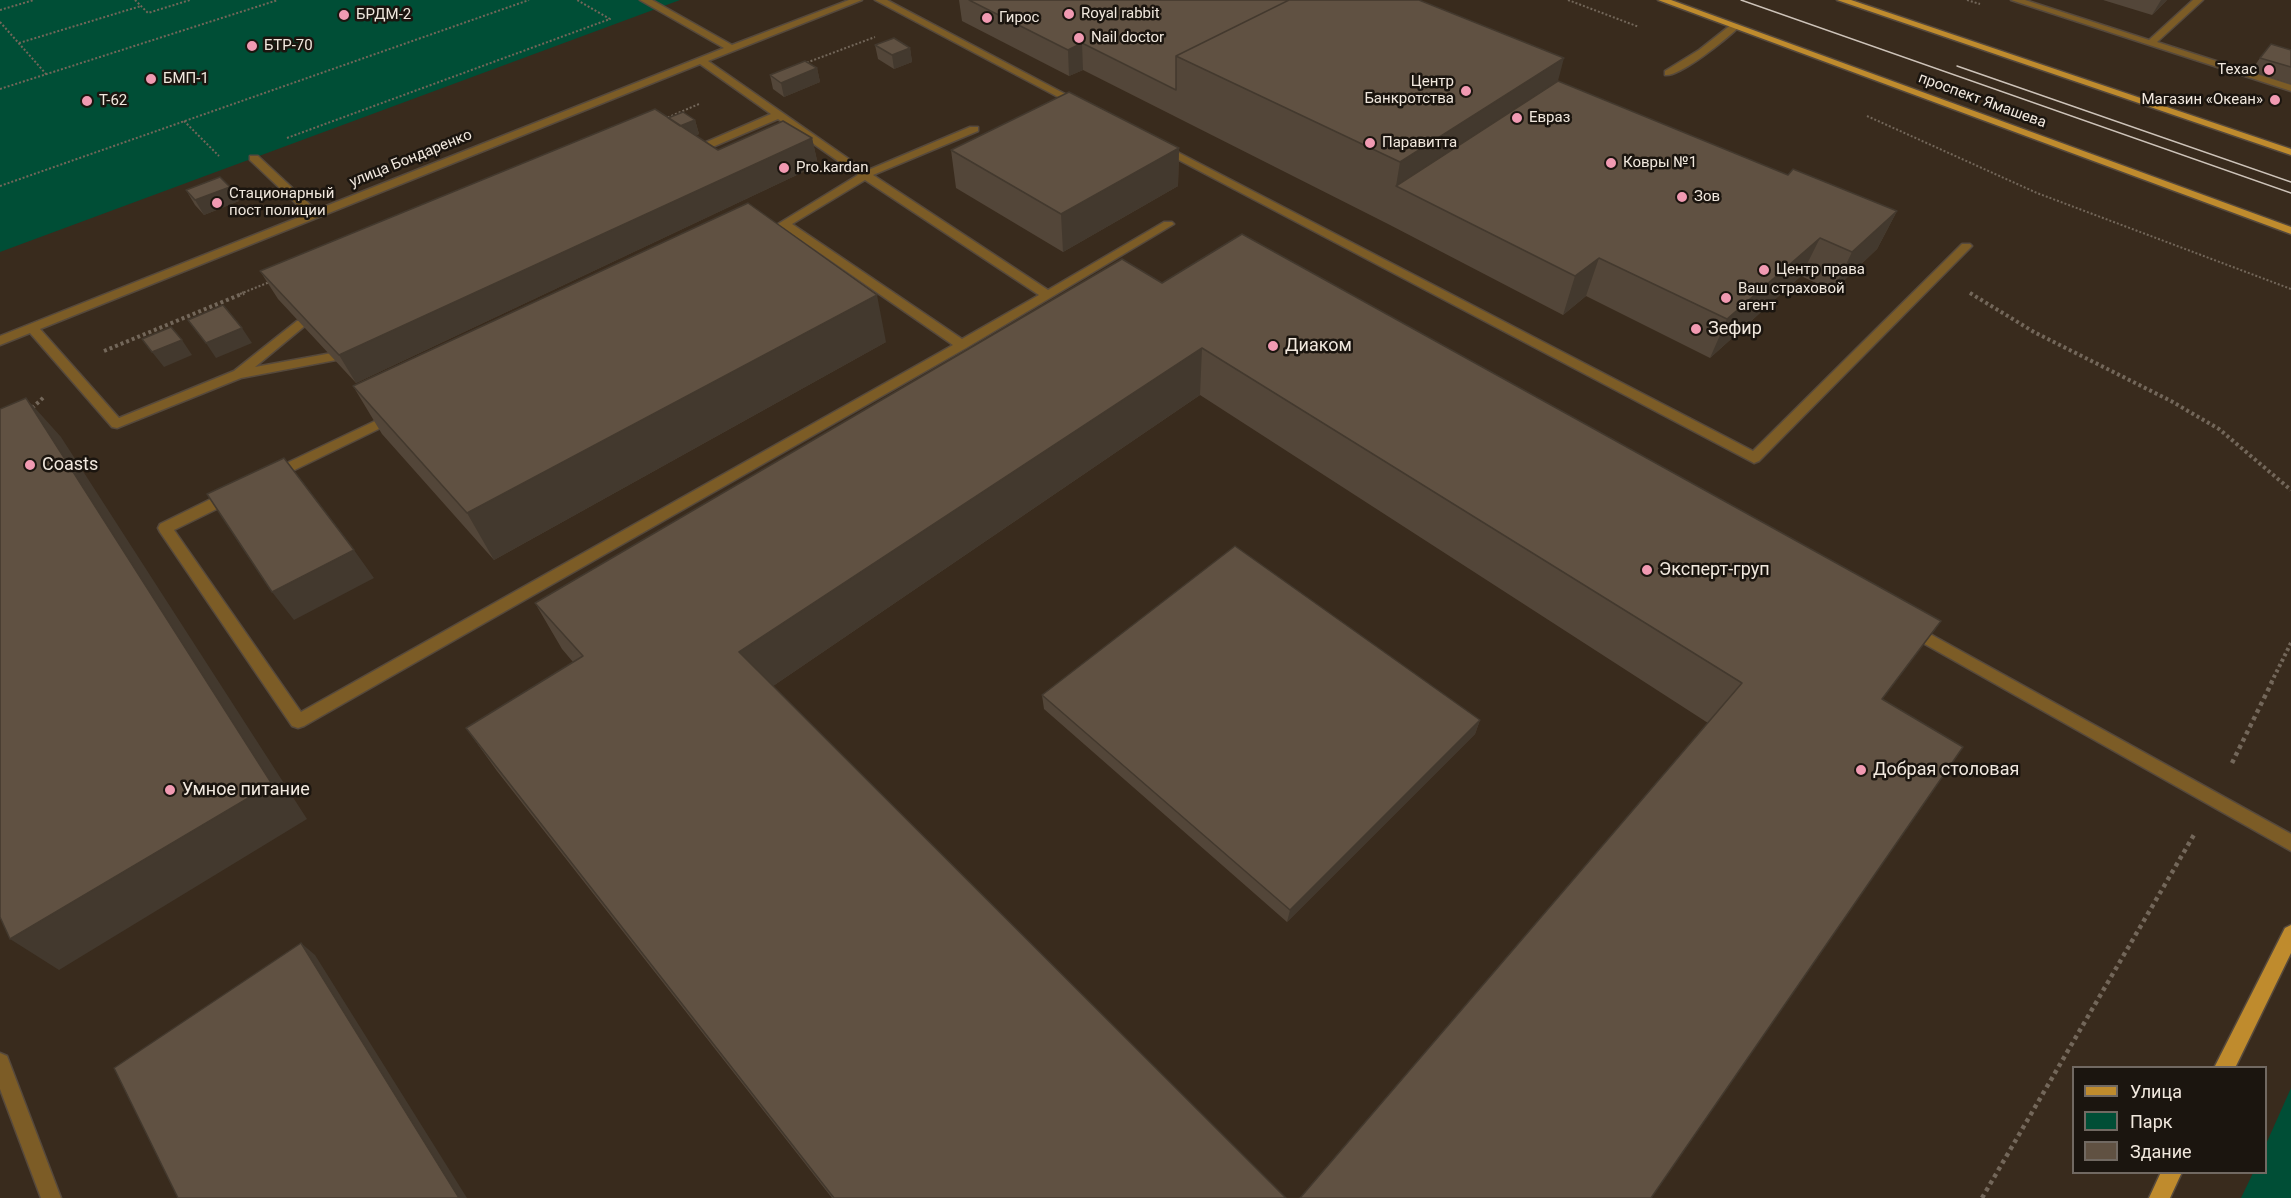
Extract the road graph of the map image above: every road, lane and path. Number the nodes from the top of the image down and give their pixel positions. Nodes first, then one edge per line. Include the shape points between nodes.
1 (34, 0) edge
2 (135, 0) edge
3 (190, 0) edge
4 (278, 0) edge
5 (530, 0) edge
6 (577, 0) edge
7 (645, 0) edge
8 (840, 0) edge
9 (857, 0) edge
10 (880, 0) edge
11 (1568, 0) edge
12 (1663, 0) edge
13 (1842, 0) edge
14 (2016, 0) edge
15 (2198, 0) edge
16 (141, 6) junction
17 (0, 10) edge
18 (920, 20) junction
19 (0, 22) edge
20 (1735, 26) junction
21 (18, 44) junction
22 (2151, 44) junction
23 (729, 46) junction
24 (1702, 52) junction
25 (701, 60) junction
26 (1668, 73) dead end
27 (46, 74) junction
28 (740, 87) junction
29 (2291, 88) edge
30 (0, 89) edge
31 (1095, 112) edge
32 (1862, 113) dead end
33 (778, 115) junction
34 (663, 119) edge
35 (974, 129) dead end
36 (1148, 140) edge
37 (279, 141) dead end
38 (2291, 152) edge
39 (689, 153) edge
40 (254, 159) dead end
41 (865, 175) junction
42 (0, 186) edge
43 (316, 216) junction
44 (1168, 224) dead end
45 (2291, 231) edge
46 (1966, 246) dead end
47 (1939, 274) junction
48 (281, 277) edge
49 (2291, 289) edge
50 (1048, 295) junction
51 (301, 324) edge
52 (32, 328) junction
53 (0, 341) edge
54 (962, 345) junction
55 (332, 357) edge
56 (69, 370) junction
57 (238, 374) junction
58 (411, 408) edge
59 (27, 414) edge
60 (261, 481) edge
61 (2291, 490) edge
62 (240, 492) edge
63 (1901, 624) edge
64 (2291, 643) edge
65 (2215, 799) junction
66 (2291, 843) edge
67 (2291, 934) edge
68 (0, 1063) edge
69 (2225, 1066) edge
70 (2171, 1174) edge
71 (51, 1198) edge
72 (1982, 1198) edge
73 (2159, 1198) edge

1 - 17 path
2 - 16 path
3 - 16 path via 148,13
4 - 27 path
5 - 42 path
6 - 37 path via 610,19
7 - 23 street
8 - 23 street, улица Бондаренко
9 - 25 street, улица Бондаренко
10 - 18 street
11 - 24 path
12 - 20 main road, проспект Ямашева
13 - 38 main road
14 - 22 street
15 - 22 street
16 - 21 path
18 - 28 path
18 - 31 street
19 - 21 path
20 - 24 street
20 - 45 main road, проспект Ямашева
21 - 27 path
22 - 29 street
23 - 25 street, улица Бондаренко
24 - 26 street
25 - 28 street
25 - 43 street, улица Бондаренко
27 - 30 path
28 - 33 street
28 - 34 path
32 - 49 path via 2037,193
33 - 39 street
33 - 41 street
35 - 41 street
36 - 47 street via 1754,458
40 - 43 street
41 - 50 street
41 - 54 street via 778,227
43 - 52 street, улица Бондаренко
44 - 50 street
46 - 47 street
47 - 61 path via 2034,332 2219,429
48 - 56 path via 118,344
50 - 54 street
51 - 57 street
52 - 53 street, улица Бондаренко
52 - 56 street
54 - 62 street via 298,721 165,528
55 - 57 street
56 - 57 street via 117,424
56 - 59 path
58 - 60 street
63 - 65 street
64 - 65 path
65 - 66 street
65 - 72 path
67 - 69 main road
68 - 71 street
70 - 73 main road

